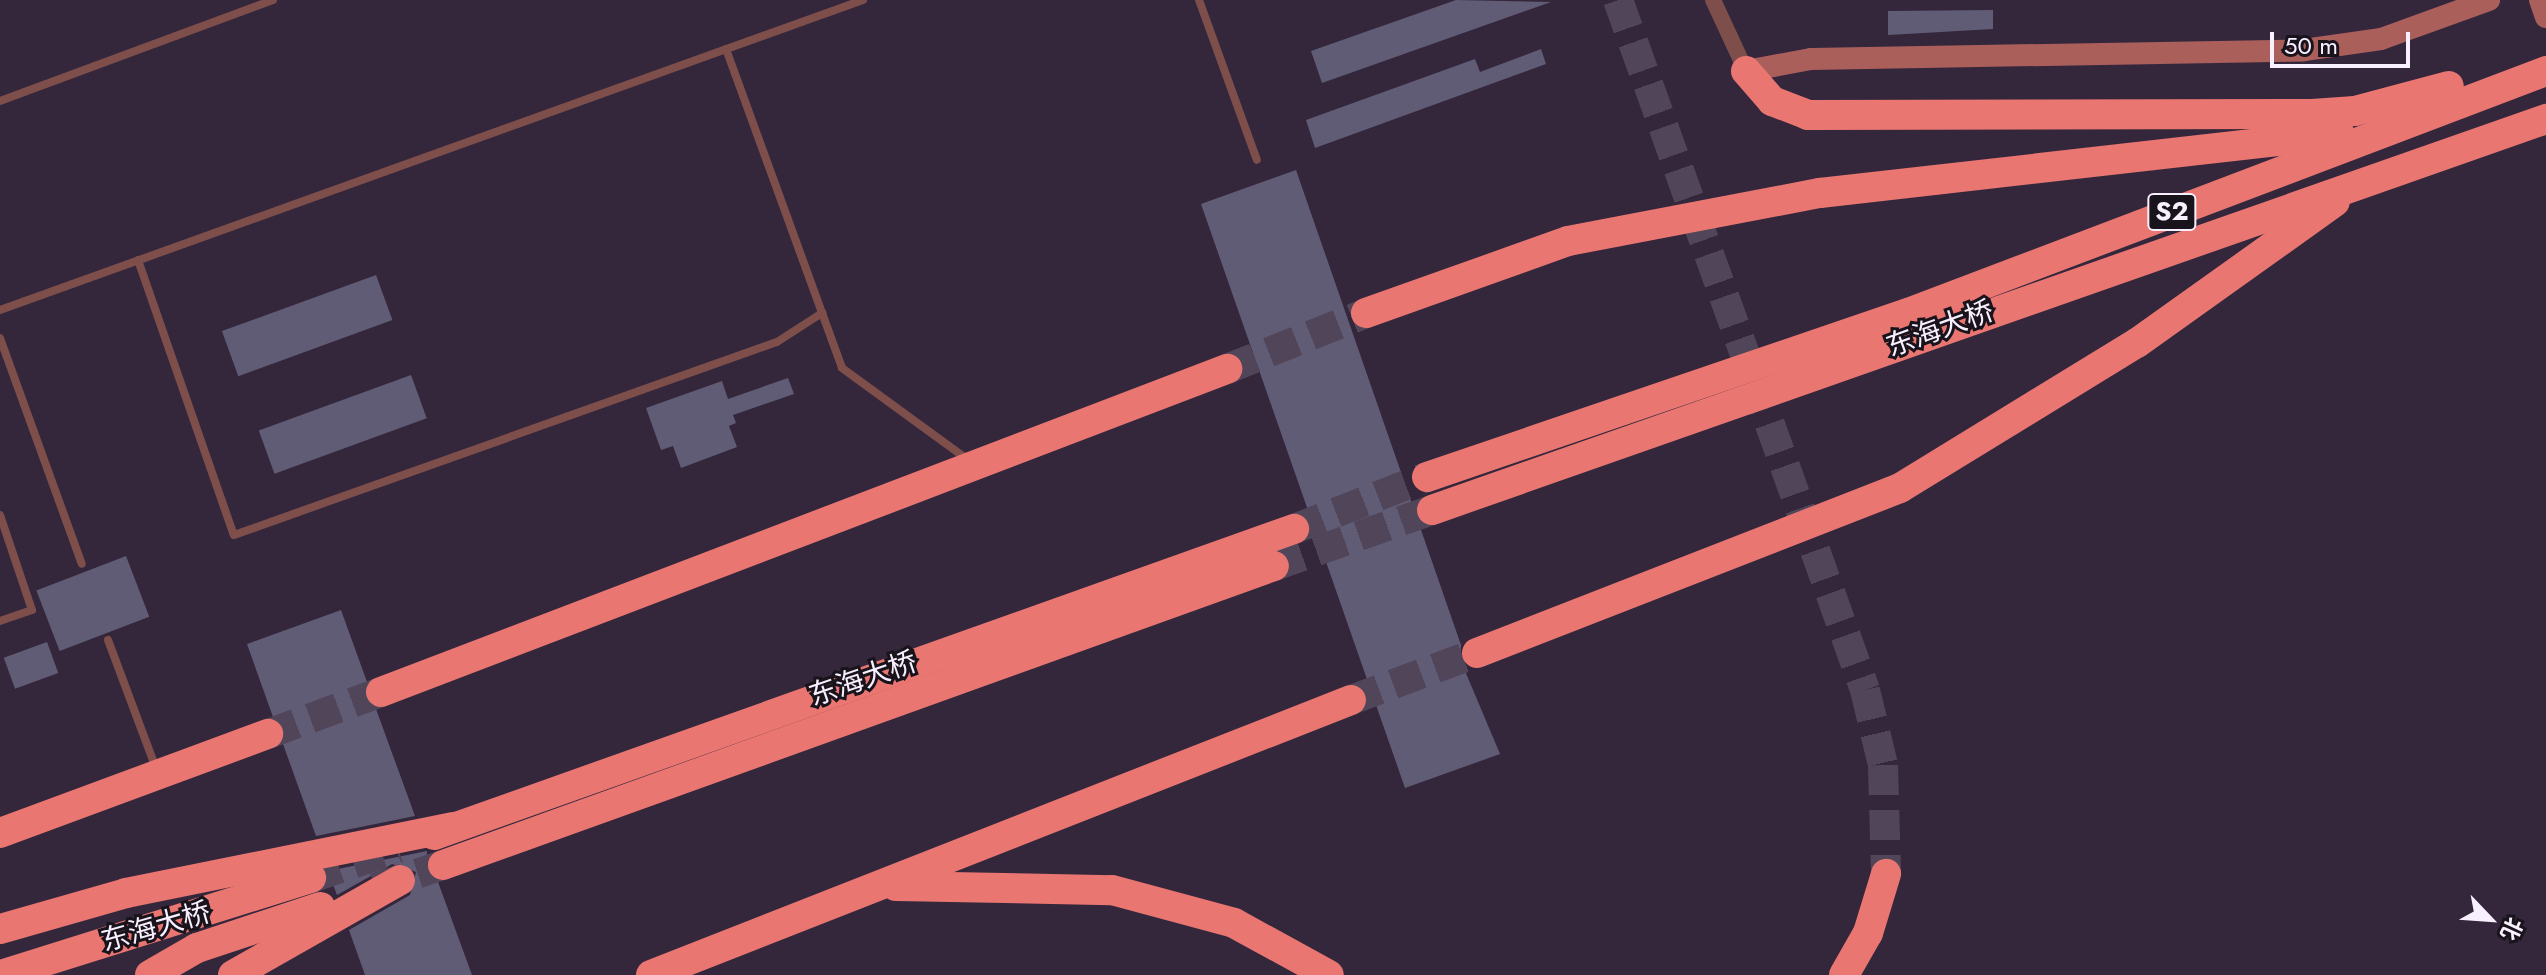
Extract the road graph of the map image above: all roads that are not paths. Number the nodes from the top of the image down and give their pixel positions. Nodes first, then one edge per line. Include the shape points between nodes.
1 (273, 0) edge
2 (863, 0) edge
3 (1199, 0) edge
4 (1713, 0) edge
5 (2489, 0) edge
6 (2540, 0) edge
7 (2546, 17) edge
8 (726, 49) junction
9 (2546, 56) edge
10 (1746, 71) junction
11 (2546, 71) edge
12 (0, 101) edge
13 (2435, 111) junction
14 (2546, 119) edge
15 (2546, 126) edge
16 (2450, 153) junction
17 (1257, 160) dead end
18 (2358, 186) junction
19 (138, 260) junction
20 (0, 310) edge
21 (822, 313) junction
22 (1366, 313) tunnel mouth
23 (0, 338) edge
24 (1227, 369) tunnel mouth
25 (974, 464) junction
26 (1427, 477) tunnel mouth
27 (1432, 510) tunnel mouth
28 (0, 515) edge
29 (1294, 529) tunnel mouth
30 (82, 564) dead end
31 (1274, 566) tunnel mouth
32 (0, 621) edge
33 (108, 640) dead end
34 (1477, 653) tunnel mouth
35 (381, 692) tunnel mouth
36 (1351, 700) tunnel mouth
37 (268, 734) tunnel mouth
38 (158, 775) junction
39 (0, 833) edge
40 (443, 865) tunnel mouth
41 (1886, 874) tunnel mouth
42 (311, 878) tunnel mouth
43 (400, 880) tunnel mouth
44 (878, 886) junction
45 (320, 907) tunnel mouth
46 (0, 929) edge
47 (1, 975) edge
48 (150, 975) edge
49 (233, 975) edge
50 (651, 975) edge
51 (1329, 975) edge
52 (1844, 975) edge

1 - 12 lane
2 - 8 lane
3 - 17 lane
4 - 10 street
5 - 10 main road via 2381,39 2304,50 1811,59
6 - 7 main road
8 - 19 lane
8 - 21 lane
9 - 10 highway via 2399,102 2312,114 1808,115 1772,101
11 - 13 highway, S2
13 - 22 highway via 2312,139 1820,193 1568,241
13 - 26 highway, 东海大桥 / S2 via 1908,313
14 - 16 highway
15 - 16 highway
16 - 18 highway, 东海大桥
18 - 27 highway, 东海大桥
18 - 34 highway via 2137,343 1900,488
19 - 20 lane
19 - 21 lane via 234,535 777,342
21 - 25 lane via 842,368
23 - 30 lane
24 - 25 highway
25 - 35 highway
28 - 32 lane via 32,610
29 - 46 highway, 东海大桥 via 446,830 126,893
31 - 40 highway, 东海大桥
33 - 38 lane
36 - 44 highway
37 - 38 highway
38 - 39 highway
41 - 52 highway via 1868,933
42 - 47 highway, 东海大桥
43 - 49 highway
44 - 50 highway
44 - 51 highway via 1112,890 1234,923
45 - 48 highway, 东海大桥 via 197,948

